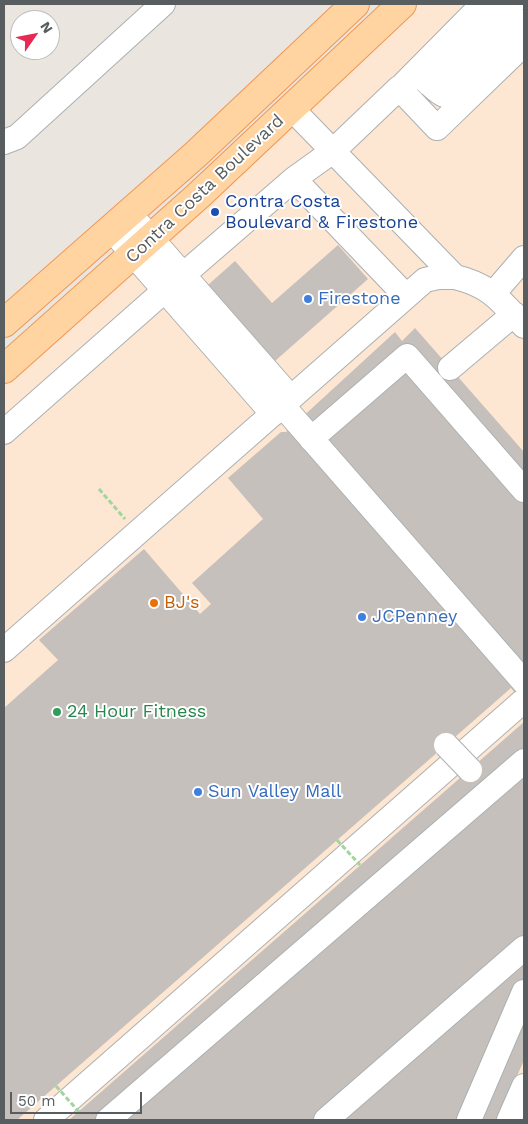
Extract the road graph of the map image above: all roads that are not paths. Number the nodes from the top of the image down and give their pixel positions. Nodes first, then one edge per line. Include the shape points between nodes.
1 (163, 4) edge
2 (355, 4) edge
3 (402, 4) edge
4 (483, 4) edge
5 (512, 4) edge
6 (524, 22) edge
7 (524, 44) edge
8 (414, 83) junction
9 (292, 109) junction
10 (4, 142) edge
11 (333, 151) junction
12 (294, 179) junction
13 (120, 221) junction
14 (143, 247) junction
15 (524, 258) edge
16 (183, 275) junction
17 (455, 278) junction
18 (164, 292) junction
19 (493, 294) junction
20 (406, 296) junction
21 (214, 310) junction
22 (519, 320) edge
23 (4, 323) edge
24 (196, 327) junction
25 (450, 368) dead end
26 (4, 369) edge
27 (282, 406) junction
28 (4, 432) edge
29 (312, 439) junction
30 (524, 490) edge
31 (4, 650) edge
32 (520, 675) edge
33 (446, 745) dead end
34 (524, 761) edge
35 (490, 791) junction
36 (524, 948) edge
37 (524, 992) edge
38 (524, 1086) edge
39 (46, 1120) edge
40 (108, 1120) edge
41 (326, 1120) edge
42 (469, 1120) edge
43 (509, 1120) edge

1 - 10 street via 17,137
2 - 13 main road, Contra Costa Boulevard
3 - 9 main road, Contra Costa Boulevard
4 - 8 street via 423,63
5 - 8 street
6 - 8 street via 450,93 444,95
7 - 8 street via 437,128
8 - 11 street
9 - 11 street
9 - 14 main road, Contra Costa Boulevard
11 - 12 street
11 - 17 street
12 - 16 street
12 - 20 street
13 - 14 street
13 - 23 main road, Contra Costa Boulevard
14 - 16 street
14 - 18 street
14 - 26 main road, Contra Costa Boulevard
15 - 19 street
16 - 21 street
17 - 19 street via 476,282
17 - 20 street via 424,280
18 - 24 street
18 - 28 street
19 - 22 street
20 - 27 street
21 - 24 street
21 - 27 street
22 - 25 street
24 - 27 street
27 - 29 street
27 - 31 street
29 - 30 street via 407,356
29 - 32 street
32 - 39 street
33 - 35 street, bridge
34 - 35 street
35 - 40 street
36 - 41 street
37 - 42 street
38 - 43 street

